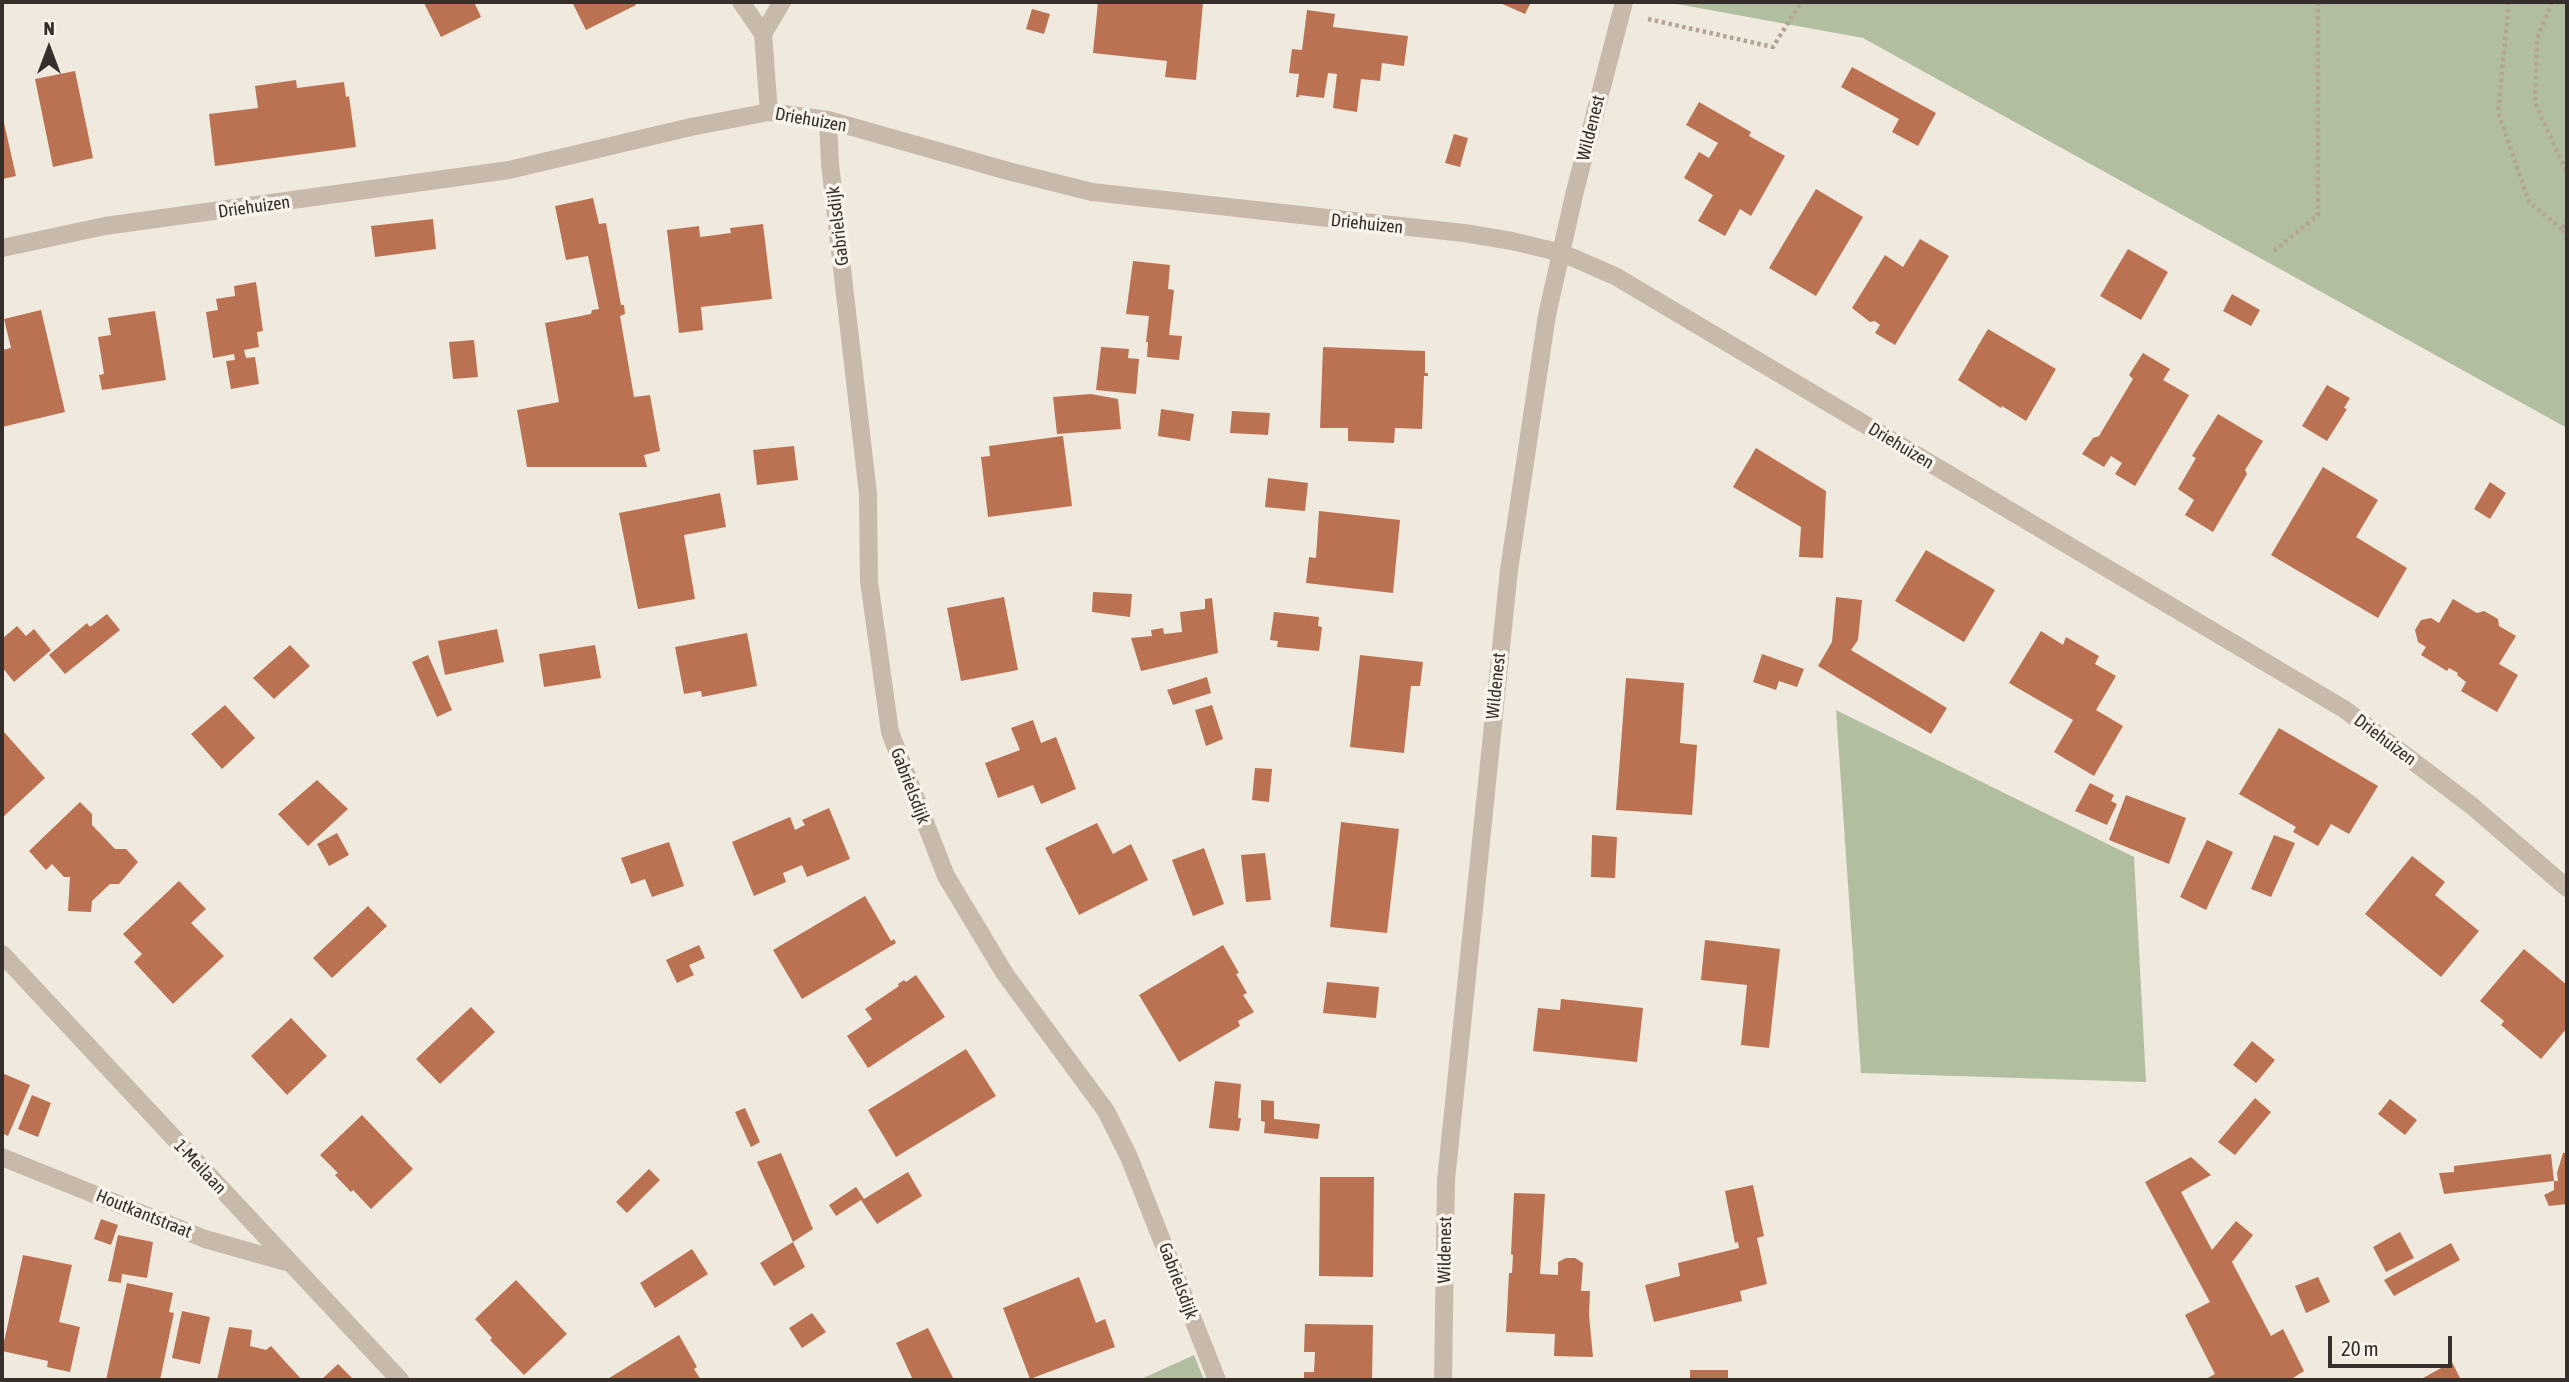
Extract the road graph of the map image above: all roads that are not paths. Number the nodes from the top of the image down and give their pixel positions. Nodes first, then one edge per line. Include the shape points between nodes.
1 (741, 2) edge
2 (782, 2) edge
3 (1622, 7) edge
4 (763, 34) junction
5 (769, 112) junction
6 (828, 120) junction
7 (2, 248) edge
8 (1562, 253) junction
9 (2567, 888) edge
10 (2, 954) edge
11 (2, 1157) edge
12 (290, 1263) junction
13 (400, 1380) edge
14 (1217, 1380) edge
15 (1443, 1380) edge

1 - 4 street
2 - 4 street
3 - 8 street, Wildenest
4 - 5 street
5 - 6 street, Driehuizen
5 - 7 street, Driehuizen via 509,170 105,226
6 - 8 street, Driehuizen via 1091,192 1464,233
6 - 14 street, Gabrielsdijk via 868,494 869,581 890,732 946,876 1005,974 1106,1111 1129,1157
8 - 9 street, Driehuizen via 1615,276 2344,709 2472,806
8 - 15 street, Wildenest via 1547,315 1509,570 1462,1003 1446,1180
10 - 12 street, 1-Meilaan
11 - 12 street, Houtkantstraat via 205,1239
12 - 13 street, 1-Meilaan

